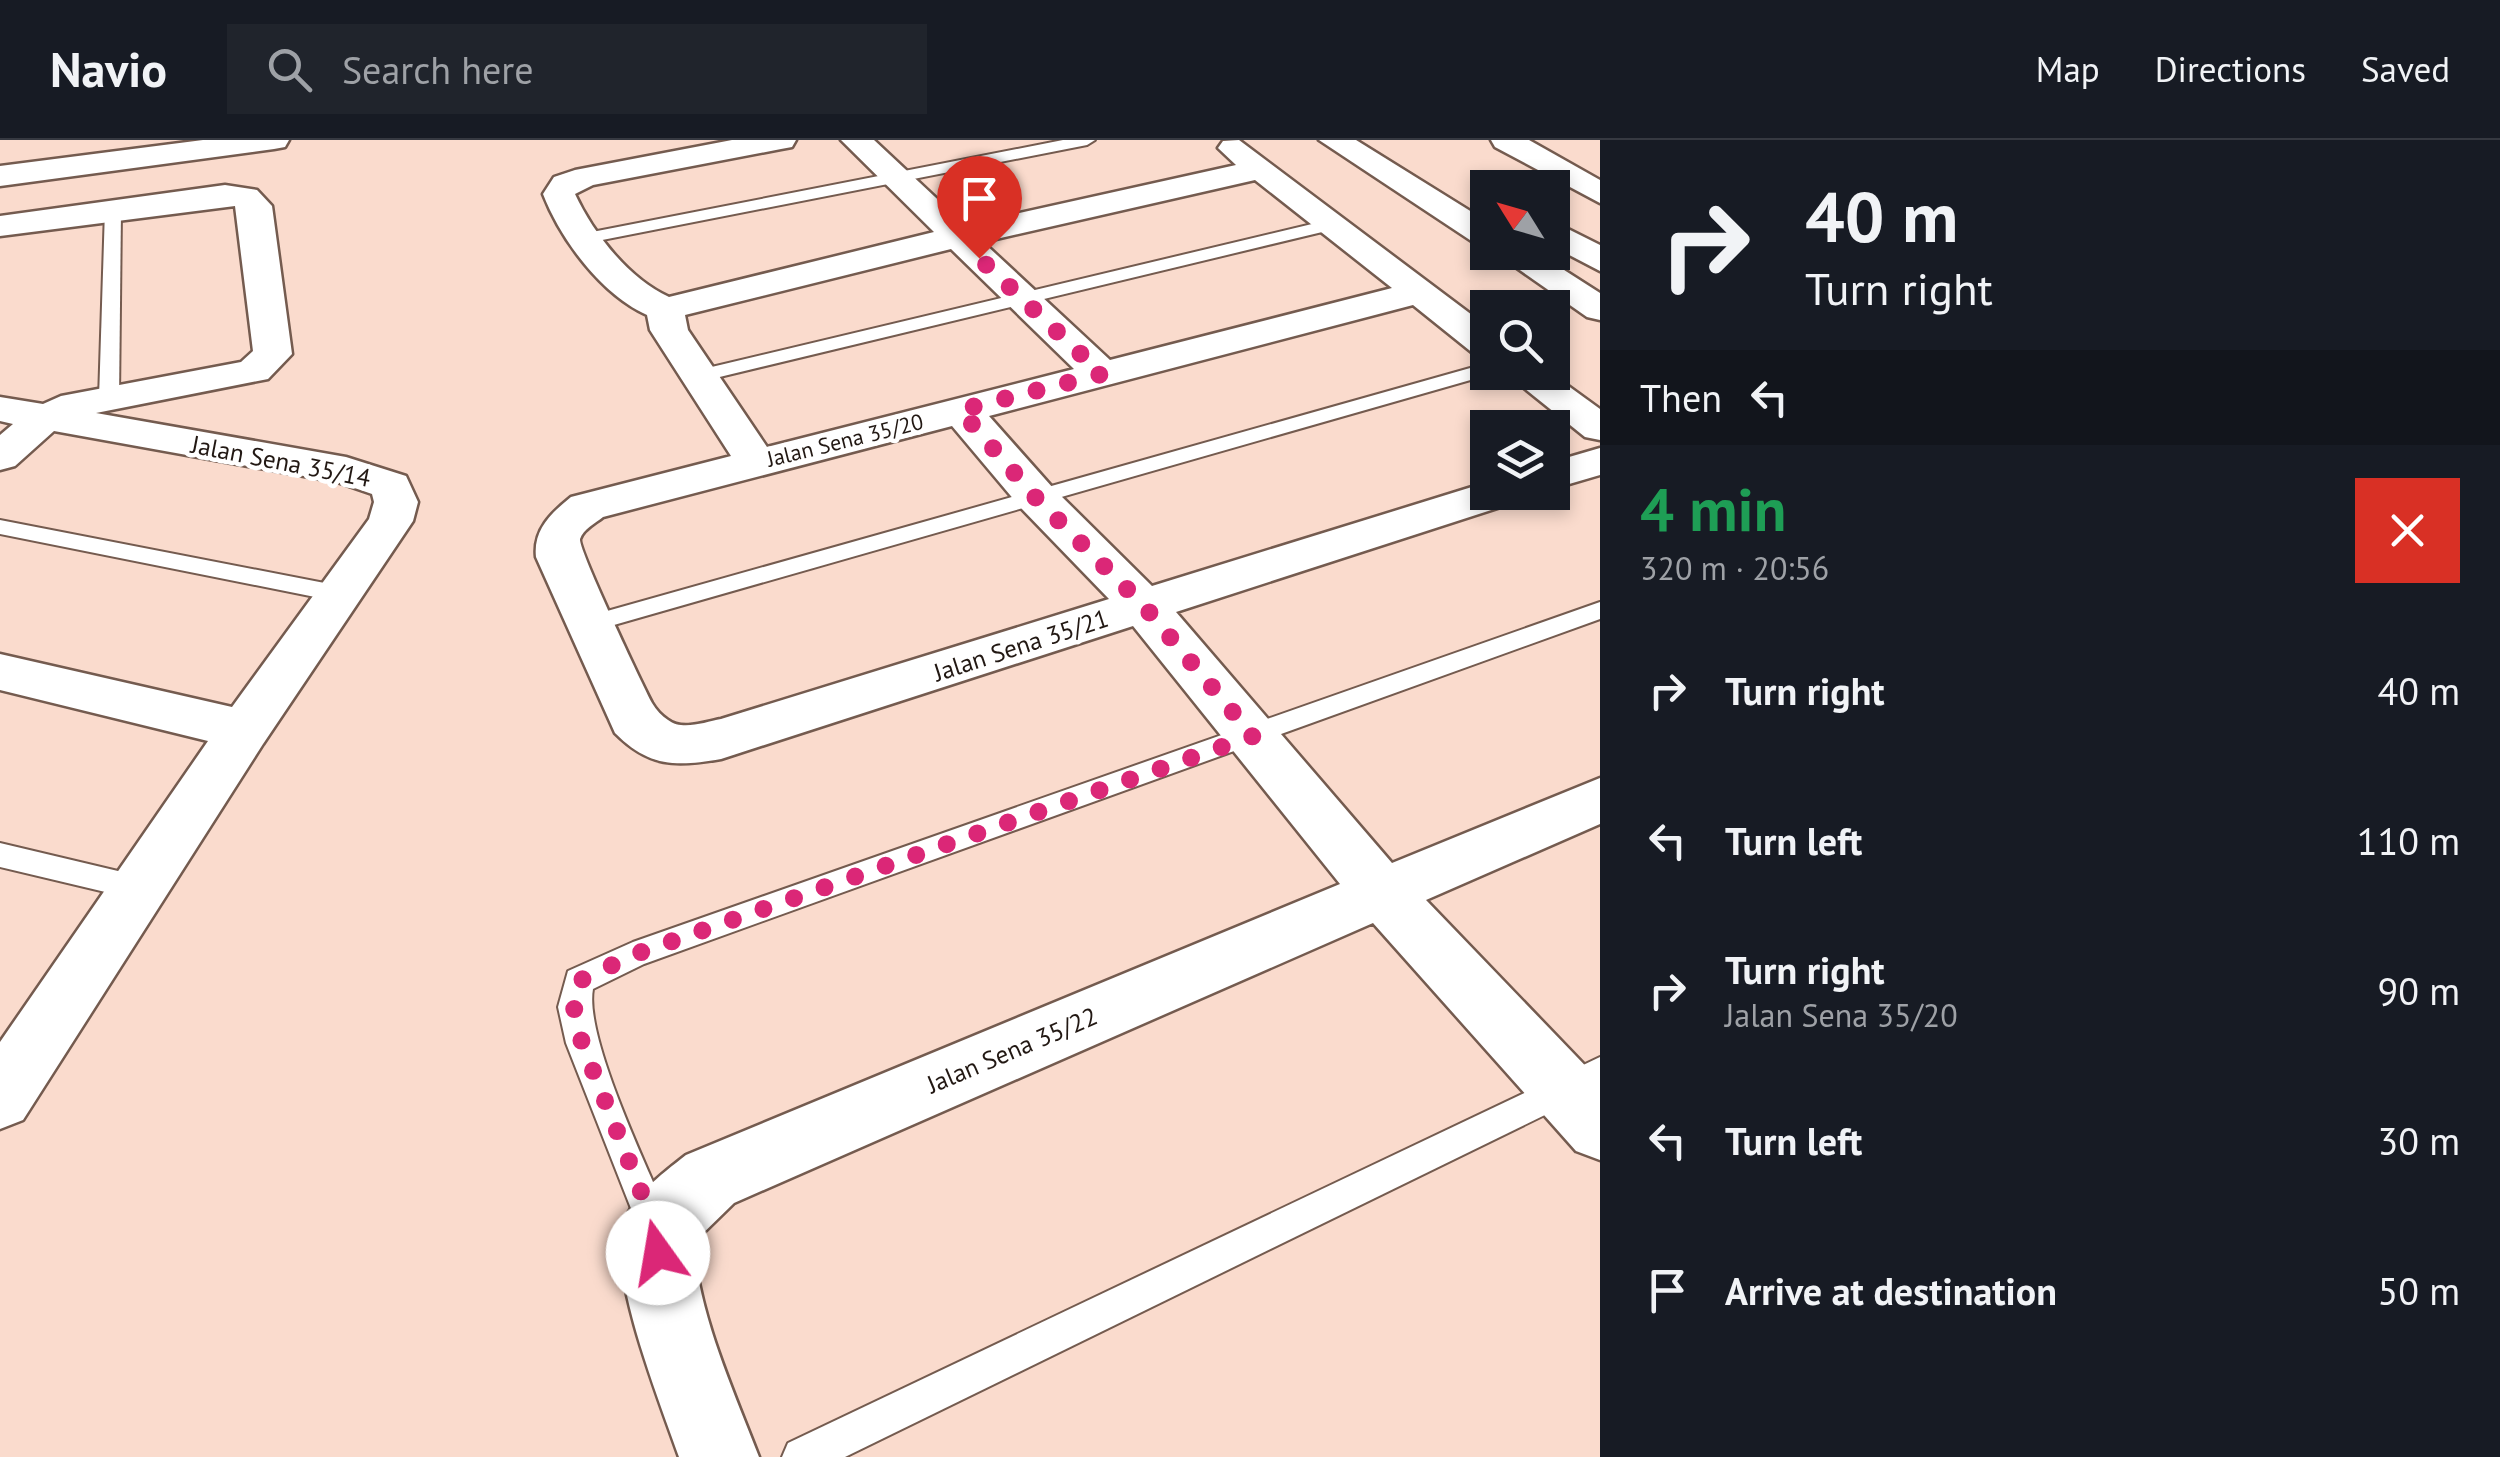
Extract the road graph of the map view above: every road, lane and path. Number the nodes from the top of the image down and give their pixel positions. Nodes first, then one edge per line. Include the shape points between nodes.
1 (147, 140) edge
2 (274, 140) edge
3 (781, 140) edge
4 (856, 140) edge
5 (1087, 140) edge
6 (1223, 140) edge
7 (1334, 140) edge
8 (1506, 140) edge
9 (0, 160) edge
10 (1262, 168) junction
11 (0, 176) edge
12 (896, 177) junction
13 (1600, 193) edge
14 (112, 210) junction
15 (1334, 224) junction
16 (0, 226) edge
17 (1470, 227) edge
18 (586, 238) junction
19 (956, 238) junction
20 (1570, 242) edge
21 (1600, 260) edge
22 (1539, 270) edge
23 (1417, 293) junction
24 (1024, 300) junction
25 (1600, 309) edge
26 (666, 310) junction
27 (1470, 333) edge
28 (1102, 374) junction
29 (1470, 374) edge
30 (699, 376) junction
31 (1548, 390) edge
32 (109, 398) junction
33 (960, 410) junction
34 (25, 413) edge
35 (1600, 428) edge
36 (0, 457) edge
37 (1600, 461) edge
38 (756, 462) junction
39 (1570, 470) edge
40 (1036, 498) junction
41 (1470, 502) edge
42 (0, 527) edge
43 (340, 594) junction
44 (1144, 606) junction
45 (1600, 610) edge
46 (594, 623) junction
47 (0, 672) edge
48 (244, 730) junction
49 (1253, 736) junction
50 (1600, 800) edge
51 (0, 855) edge
52 (139, 888) junction
53 (1382, 893) junction
54 (1588, 1097) edge
55 (0, 1098) edge
56 (657, 1232) junction
57 (719, 1457) edge
58 (802, 1457) edge

1 - 9 street
2 - 11 street
3 - 18 street via 566,184 559,194
4 - 12 street
5 - 12 lane
6 - 10 street
7 - 17 street
8 - 13 street
10 - 15 street
10 - 19 street
12 - 18 lane
12 - 19 street
14 - 16 street
14 - 32 lane
14 - 32 street via 225,195 250,201 273,354 254,371
15 - 23 street
15 - 24 lane
18 - 26 street via 625,288
19 - 24 street
19 - 26 street
20 - 21 street
22 - 25 street
23 - 27 street
23 - 28 street, Jalan Sena 35/20
24 - 28 street
24 - 30 lane
26 - 30 street via 669,330
28 - 33 street, Jalan Sena 35/20
29 - 40 lane
30 - 38 street
31 - 35 street
32 - 34 street
33 - 38 street, Jalan Sena 35/20
33 - 40 street
34 - 36 street
34 - 43 street, Jalan Sena 35/14 via 346,470 391,486 391,521
37 - 39 street
38 - 46 street, Jalan Sena 35/20 via 587,507 568,522 557,540 559,558
40 - 44 street
40 - 46 lane
41 - 44 street, Jalan Sena 35/21
42 - 43 lane
43 - 48 street, Jalan Sena 35/14
44 - 46 street, Jalan Sena 35/21 via 682,746 654,739 633,718
44 - 49 street
45 - 49 lane
47 - 48 street
48 - 52 street, Jalan Sena 35/14
49 - 53 street
49 - 56 lane via 633,955 579,981 574,1008 582,1043
50 - 53 street, Jalan Sena 35/22
51 - 52 lane
52 - 55 street, Jalan Sena 35/14
53 - 54 street
53 - 56 street, Jalan Sena 35/22 via 710,1178
54 - 58 lane
56 - 57 street via 658,1274 671,1323

